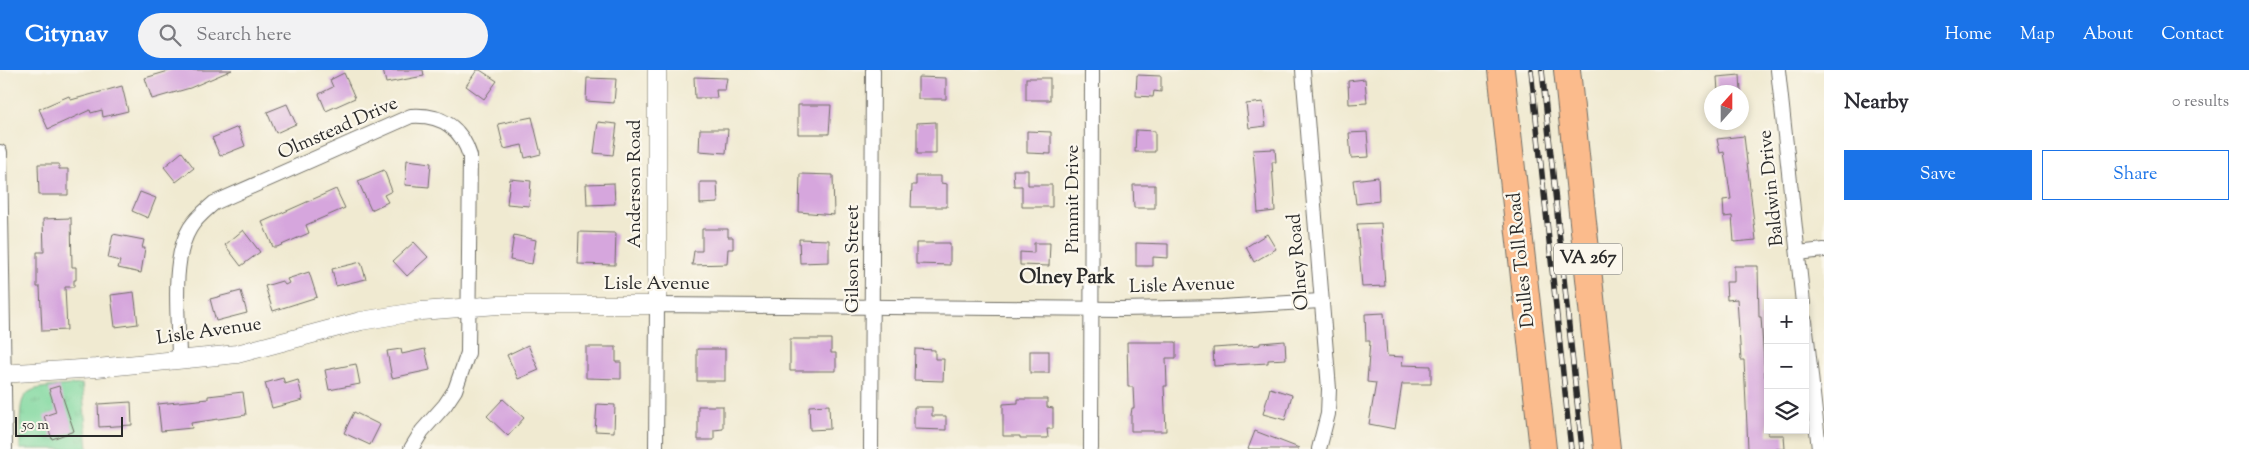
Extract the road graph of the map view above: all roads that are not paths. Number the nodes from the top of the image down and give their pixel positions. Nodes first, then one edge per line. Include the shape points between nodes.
1 (657, 70) edge
2 (873, 70) edge
3 (1092, 70) edge
4 (1303, 70) edge
5 (1502, 70) edge
6 (1567, 70) edge
7 (1778, 70) edge
8 (0, 152) edge
9 (1824, 250) edge
10 (1798, 253) junction
11 (1803, 299) edge
12 (1320, 301) junction
13 (656, 306) junction
14 (469, 307) junction
15 (872, 307) junction
16 (1091, 309) junction
17 (1808, 344) edge
18 (179, 359) junction
19 (2, 374) edge
20 (1821, 434) edge
21 (5, 449) edge
22 (411, 449) edge
23 (656, 449) edge
24 (871, 449) edge
25 (1091, 449) edge
26 (1320, 449) edge
27 (1543, 449) edge
28 (1607, 449) edge
29 (1819, 449) edge

1 - 13 street, Anderson Road
2 - 15 street, Gilson Street
3 - 16 street, Pimmit Drive
4 - 12 street, Olney Road
5 - 27 highway, Dulles Toll Road
6 - 28 highway, VA 267
7 - 10 street, Baldwin Drive
8 - 19 street
9 - 10 street
10 - 11 street, Baldwin Drive
12 - 16 street, Lisle Avenue via 1222,307
12 - 26 street, Olney Road via 1329,389 1328,414
13 - 14 street, Lisle Avenue
13 - 15 street, Lisle Avenue
13 - 23 street, Anderson Road
14 - 18 street, Lisle Avenue via 361,321 248,351
14 - 18 street, Olmstead Drive via 470,156 459,132 448,123 437,118 411,116 214,203 201,214 186,237 178,262
14 - 22 street, Olmstead Drive via 468,353 463,373 445,405
15 - 16 street, Lisle Avenue
15 - 24 street, Gilson Street
16 - 25 street, Pimmit Drive
17 - 20 street
18 - 19 street, Lisle Avenue
19 - 21 street
20 - 29 street

